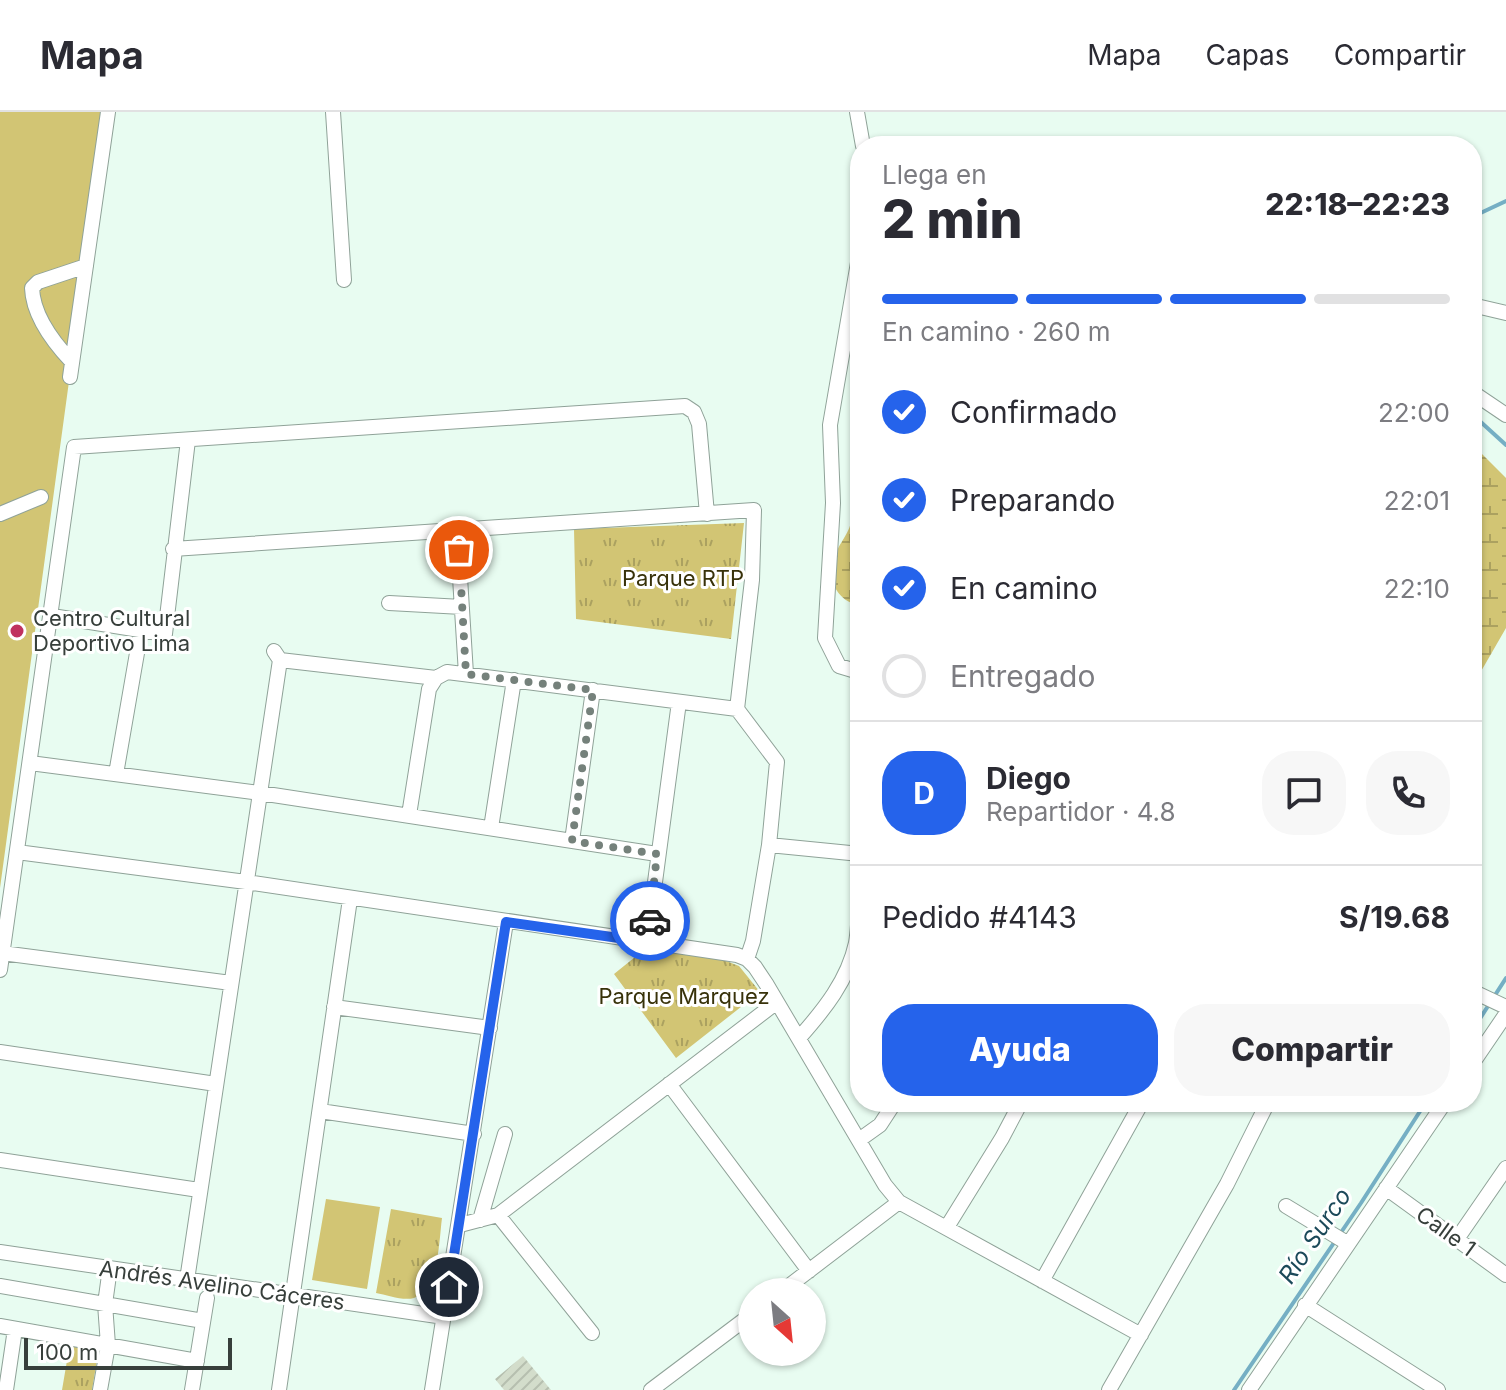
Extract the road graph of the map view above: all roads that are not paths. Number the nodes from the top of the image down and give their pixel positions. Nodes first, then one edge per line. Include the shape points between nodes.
1 (108, 112) edge
2 (333, 112) edge
3 (857, 112) edge
4 (861, 136) edge
5 (86, 266) junction
6 (344, 280) dead end
7 (1482, 307) edge
8 (850, 309) edge
9 (1506, 313) edge
10 (1482, 399) edge
11 (1506, 415) edge
12 (188, 440) junction
13 (41, 497) dead end
14 (0, 514) edge
15 (707, 514) junction
16 (457, 529) junction
17 (173, 549) junction
18 (389, 603) dead end
19 (462, 607) junction
20 (52, 616) junction
21 (141, 630) junction
22 (850, 669) edge
23 (466, 674) junction
24 (436, 678) junction
25 (514, 680) junction
26 (593, 690) junction
27 (679, 702) junction
28 (737, 709) junction
29 (30, 763) junction
30 (116, 774) junction
31 (260, 793) junction
32 (409, 815) junction
33 (491, 828) junction
34 (572, 841) junction
35 (769, 845) junction
36 (17, 852) junction
37 (850, 853) edge
38 (657, 854) junction
39 (246, 882) junction
40 (350, 899) junction
41 (506, 922) junction
42 (647, 942) junction
43 (2, 953) junction
44 (747, 959) junction
45 (850, 961) edge
46 (0, 970) edge
47 (231, 983) junction
48 (1482, 996) edge
49 (777, 1002) junction
50 (1500, 1005) edge
51 (334, 1007) junction
52 (490, 1028) junction
53 (799, 1038) junction
54 (1482, 1043) edge
55 (0, 1052) edge
56 (216, 1084) junction
57 (669, 1084) junction
58 (320, 1111) junction
59 (888, 1112) edge
60 (1016, 1112) edge
61 (1136, 1112) edge
62 (1263, 1112) edge
63 (1438, 1112) edge
64 (474, 1134) junction
65 (505, 1134) dead end
66 (859, 1140) junction
67 (0, 1160) edge
68 (1506, 1168) edge
69 (1386, 1188) junction
70 (199, 1190) junction
71 (899, 1202) junction
72 (1286, 1206) dead end
73 (498, 1215) junction
74 (480, 1220) junction
75 (460, 1225) junction
76 (947, 1227) junction
77 (1342, 1239) junction
78 (1457, 1239) junction
79 (0, 1252) edge
80 (110, 1268) junction
81 (809, 1271) junction
82 (1506, 1275) edge
83 (800, 1278) edge
84 (187, 1280) junction
85 (1042, 1281) junction
86 (0, 1286) edge
87 (292, 1296) junction
88 (207, 1298) dead end
89 (105, 1304) junction
90 (1305, 1305) junction
91 (444, 1317) junction
92 (203, 1321) junction
93 (738, 1325) edge
94 (7, 1327) edge
95 (592, 1333) dead end
96 (1141, 1335) junction
97 (108, 1345) junction
98 (197, 1361) junction
99 (6, 1390) edge
100 (100, 1390) edge
101 (192, 1390) edge
102 (279, 1390) edge
103 (432, 1390) edge
104 (651, 1390) edge
105 (1109, 1390) edge
106 (1249, 1390) edge
107 (1438, 1390) edge

1 - 5 street
2 - 6 street
3 - 4 street
5 - 5 street via 71,369 53,342 32,288
7 - 9 street
8 - 22 street via 830,425 833,503 825,638 839,666
10 - 11 street
12 - 15 street via 685,406 699,424
12 - 17 street
12 - 20 street via 74,447
13 - 14 street
15 - 16 street
15 - 28 street via 754,510
16 - 17 street
16 - 19 street
17 - 21 street via 165,634
18 - 19 street
19 - 23 street
20 - 21 street
20 - 29 street
21 - 30 street
23 - 24 street via 447,672
23 - 25 street
24 - 31 street via 277,656
24 - 32 street via 429,689
25 - 26 street
25 - 33 street
26 - 27 street
26 - 34 street
27 - 28 street
27 - 38 street
28 - 35 street via 777,762
29 - 30 street
29 - 36 street
30 - 31 street
31 - 32 street
31 - 39 street
32 - 33 street
33 - 34 street
34 - 38 street
35 - 37 street
35 - 44 street
36 - 39 street
36 - 43 street
38 - 42 street
39 - 40 street
39 - 47 street
40 - 41 street
40 - 51 street
41 - 42 street
41 - 52 street
42 - 44 street
43 - 46 street
43 - 47 street
44 - 49 street
45 - 53 street via 824,1010
47 - 56 street
48 - 50 street
49 - 53 street
49 - 57 street
50 - 54 street
51 - 52 street
51 - 58 street
52 - 64 street
53 - 66 street
55 - 56 street
56 - 70 street
57 - 73 street
57 - 81 street
58 - 64 street
58 - 87 street
59 - 66 street
60 - 76 street
61 - 85 street
62 - 96 street
63 - 69 street
64 - 75 street
65 - 74 street
66 - 71 street
67 - 70 street
68 - 78 street
69 - 77 street
69 - 78 street, Calle 1
70 - 84 street
71 - 76 street
71 - 81 street
72 - 77 street
73 - 74 street
73 - 95 street
74 - 75 street
75 - 91 street
76 - 85 street
77 - 90 street
78 - 82 street, Calle 1
79 - 80 street, Andrés Avelino Cáceres
80 - 84 street, Andrés Avelino Cáceres
80 - 89 street
81 - 83 street
84 - 87 street, Andrés Avelino Cáceres
85 - 96 street
86 - 89 street
87 - 91 street, Andrés Avelino Cáceres
87 - 102 street
88 - 92 street
89 - 92 street
89 - 97 street
90 - 106 street
90 - 107 street
91 - 103 street
92 - 98 street
93 - 104 street
94 - 97 street
94 - 99 street
96 - 105 street
97 - 98 street
97 - 100 street
98 - 101 street

